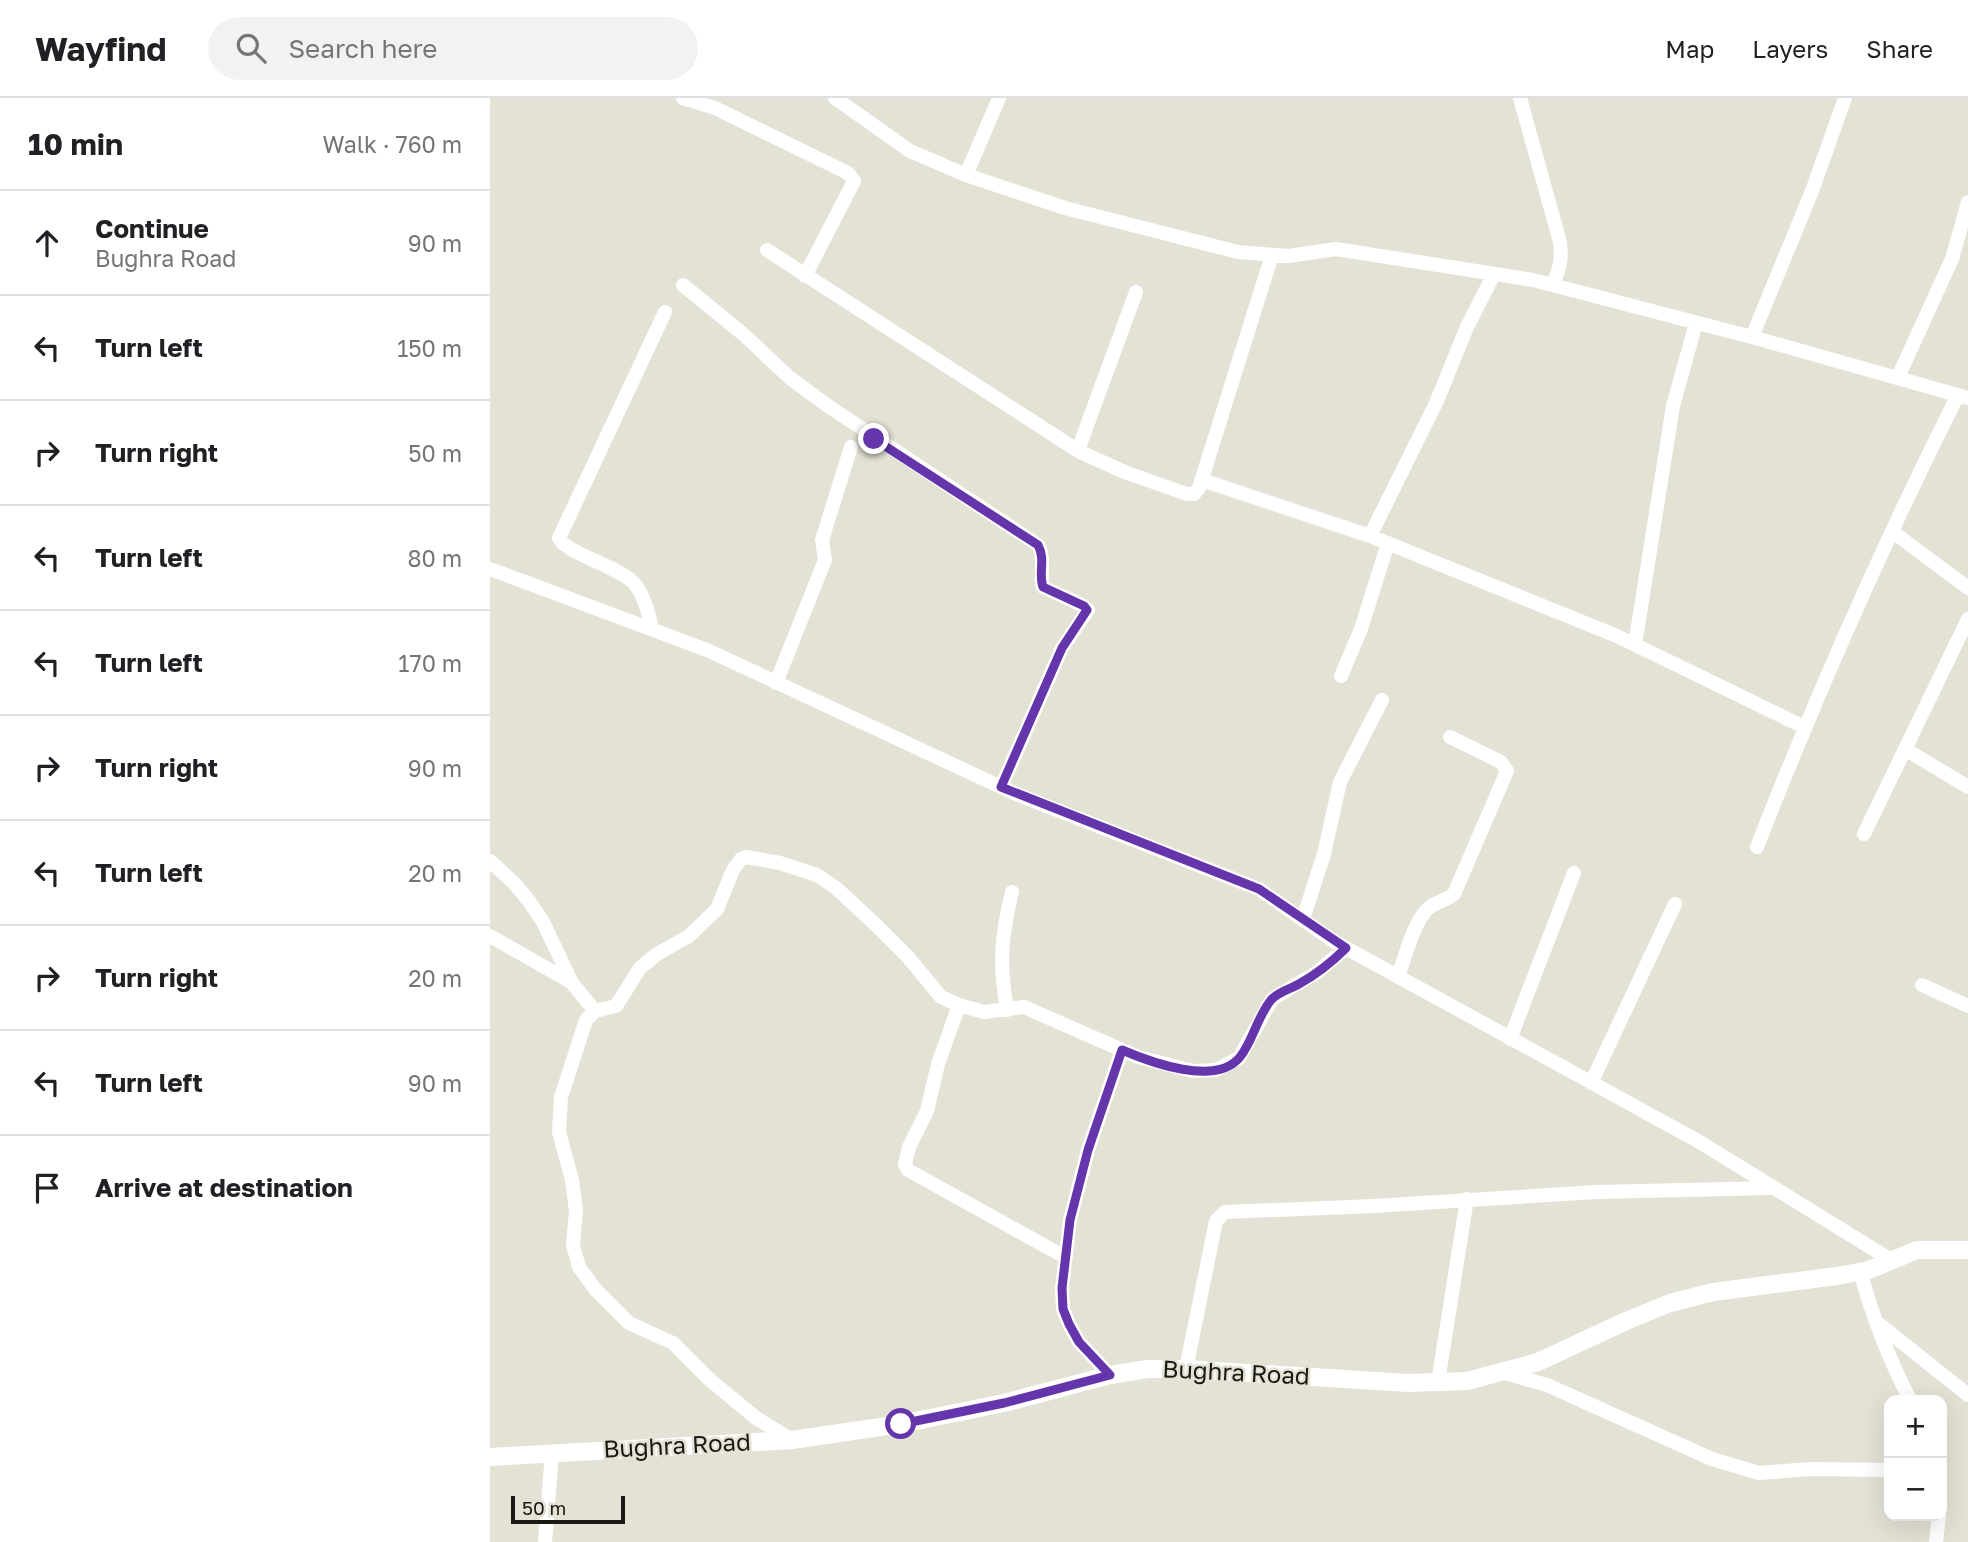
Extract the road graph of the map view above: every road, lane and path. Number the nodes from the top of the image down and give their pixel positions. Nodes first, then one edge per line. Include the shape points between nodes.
1 (683, 98) edge
2 (835, 98) edge
3 (999, 98) edge
4 (1520, 98) edge
5 (1845, 98) edge
6 (966, 175) junction
7 (1968, 202) edge
8 (766, 250) dead end
9 (1272, 255) junction
10 (1494, 274) junction
11 (805, 276) junction
12 (683, 285) dead end
13 (1553, 285) junction
14 (1136, 292) dead end
15 (665, 312) dead end
16 (1696, 323) junction
17 (1752, 337) junction
18 (1898, 376) junction
19 (1963, 396) edge
20 (851, 447) dead end
21 (1078, 450) junction
22 (1202, 480) junction
23 (1893, 532) junction
24 (1370, 536) junction
25 (1388, 543) junction
26 (490, 569) edge
27 (1968, 588) edge
28 (1968, 619) edge
29 (652, 629) junction
30 (1635, 645) junction
31 (1341, 676) dead end
32 (776, 683) junction
33 (1382, 700) dead end
34 (1804, 727) junction
35 (1451, 737) dead end
36 (1905, 749) junction
37 (1001, 787) junction
38 (1968, 788) edge
39 (1864, 834) dead end
40 (1757, 847) dead end
41 (490, 862) edge
42 (1574, 873) dead end
43 (1012, 892) dead end
44 (1675, 904) dead end
45 (1303, 919) junction
46 (490, 936) edge
47 (1346, 948) junction
48 (1398, 977) junction
49 (572, 983) junction
50 (1922, 985) dead end
51 (959, 1005) junction
52 (1968, 1006) edge
53 (1007, 1010) junction
54 (595, 1011) junction
55 (1510, 1039) junction
56 (1122, 1050) junction
57 (1591, 1083) junction
58 (1773, 1188) junction
59 (1467, 1199) junction
60 (1968, 1251) edge
61 (1065, 1257) junction
62 (1891, 1260) junction
63 (1860, 1271) junction
64 (1874, 1319) junction
65 (1186, 1369) junction
66 (1500, 1372) junction
67 (1110, 1375) junction
68 (1438, 1382) junction
69 (1908, 1395) edge
70 (1968, 1395) edge
71 (792, 1440) junction
72 (552, 1453) junction
73 (490, 1457) edge
74 (1884, 1470) edge
75 (1938, 1521) edge
76 (545, 1542) edge
77 (1936, 1542) edge

1 - 11 street via 715,108 848,173 854,181
2 - 6 street via 910,151
3 - 6 street
4 - 13 street via 1560,242 1560,270
5 - 17 street
6 - 9 street via 1065,208 1238,252
7 - 18 street via 1952,259
8 - 11 street
9 - 10 street via 1336,249
9 - 22 street
10 - 13 street
10 - 24 street
11 - 21 street
12 - 37 street via 828,406 1038,545 1043,587 1087,610 1062,648
13 - 16 street
14 - 21 street
15 - 29 street via 559,538 567,548 634,583
16 - 17 street
16 - 30 street via 1673,406
17 - 18 street
18 - 19 street
19 - 23 street
20 - 32 street via 822,540 825,560
21 - 22 street via 1187,494 1195,494
22 - 24 street
23 - 27 street
23 - 34 street
24 - 25 street
25 - 30 street
25 - 31 street
26 - 29 street
28 - 36 street
29 - 32 street
30 - 34 street
32 - 37 street
33 - 45 street via 1340,782
34 - 40 street
35 - 48 street via 1501,762 1507,771 1454,894 1430,907 1419,920
36 - 38 street
36 - 39 street
37 - 45 street via 1259,889
41 - 49 street via 529,901
42 - 55 street
43 - 53 street via 1001,964
44 - 57 street
45 - 47 street
46 - 49 street
47 - 48 street
47 - 56 street via 1316,973 1272,999 1239,1058 1228,1066 1193,1071
48 - 55 street
49 - 54 street
50 - 52 street
51 - 53 street via 984,1012
51 - 54 street via 941,997 883,931 817,875 746,857 736,864 717,909 703,924 640,968 616,1006
51 - 61 street via 927,1111 908,1147 905,1164 908,1170
53 - 56 street via 1024,1007
54 - 71 street via 586,1020 561,1097 559,1132 572,1180 576,1211 573,1245 579,1267 629,1323 673,1343 756,1418
55 - 57 street
56 - 61 street via 1088,1150
57 - 58 street
58 - 59 street
58 - 62 street
59 - 65 street via 1225,1212 1216,1221
59 - 68 street
60 - 62 street, Bughra Road via 1917,1250
61 - 67 street via 1063,1309 1079,1342
62 - 63 street, Bughra Road
63 - 64 street
63 - 66 street, Bughra Road via 1713,1292 1670,1303 1538,1362
64 - 69 street
64 - 70 street
65 - 67 street, Bughra Road
65 - 68 street, Bughra Road
66 - 68 street, Bughra Road via 1467,1381
66 - 74 street via 1547,1385 1712,1459 1759,1473
67 - 71 street, Bughra Road via 1004,1403
71 - 72 street, Bughra Road
72 - 73 street, Bughra Road
72 - 76 street
75 - 77 street

